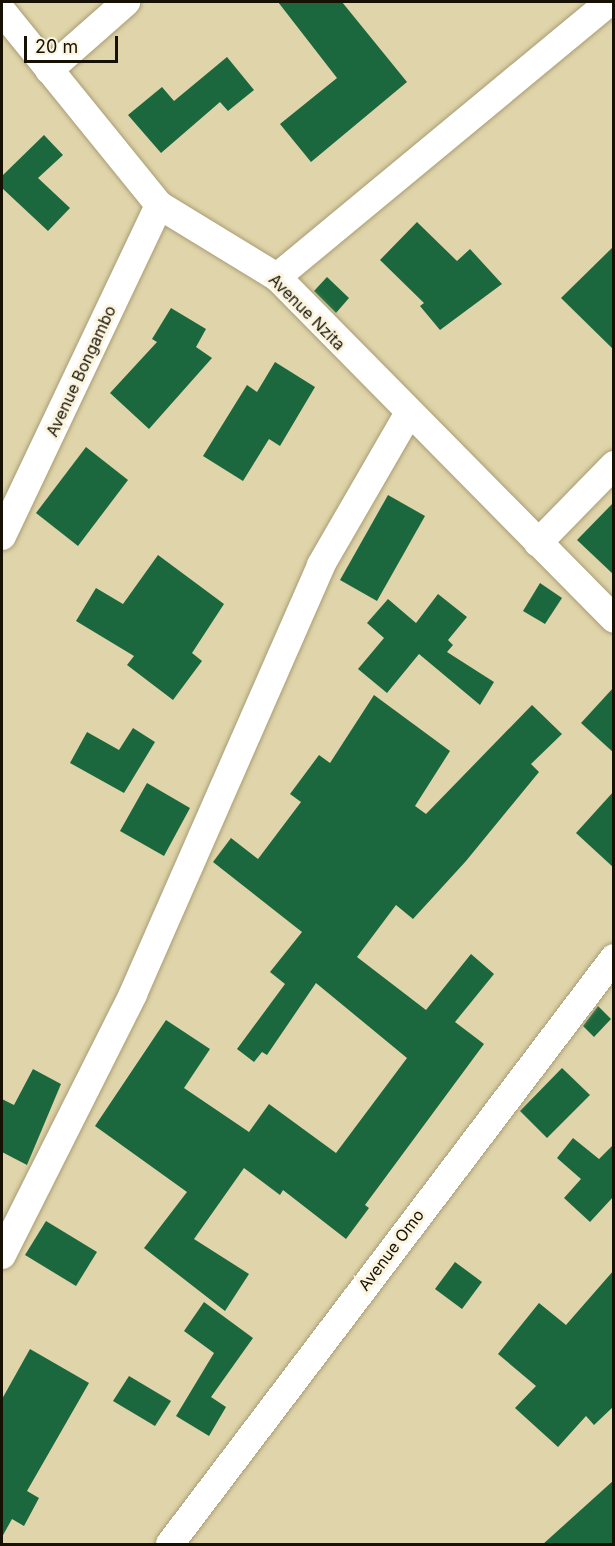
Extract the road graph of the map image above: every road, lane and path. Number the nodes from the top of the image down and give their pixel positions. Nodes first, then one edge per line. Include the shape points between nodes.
1 (126, 2) edge
2 (609, 2) edge
3 (2, 11) edge
4 (50, 70) junction
5 (159, 205) junction
6 (277, 277) junction
7 (407, 416) junction
8 (614, 465) edge
9 (2, 536) edge
10 (538, 543) junction
11 (614, 619) edge
12 (614, 958) edge
13 (2, 1255) edge
14 (170, 1545) edge

1 - 4 street
2 - 6 street
3 - 4 street, Avenue Nzita
4 - 5 street, Avenue Nzita
5 - 6 street, Avenue Nzita
5 - 9 street, Avenue Bongambo
6 - 7 street, Avenue Nzita
7 - 10 street, Avenue Nzita
7 - 13 street via 321,565 133,994
8 - 10 street
10 - 11 street, Avenue Nzita
12 - 14 street, Avenue Omo

